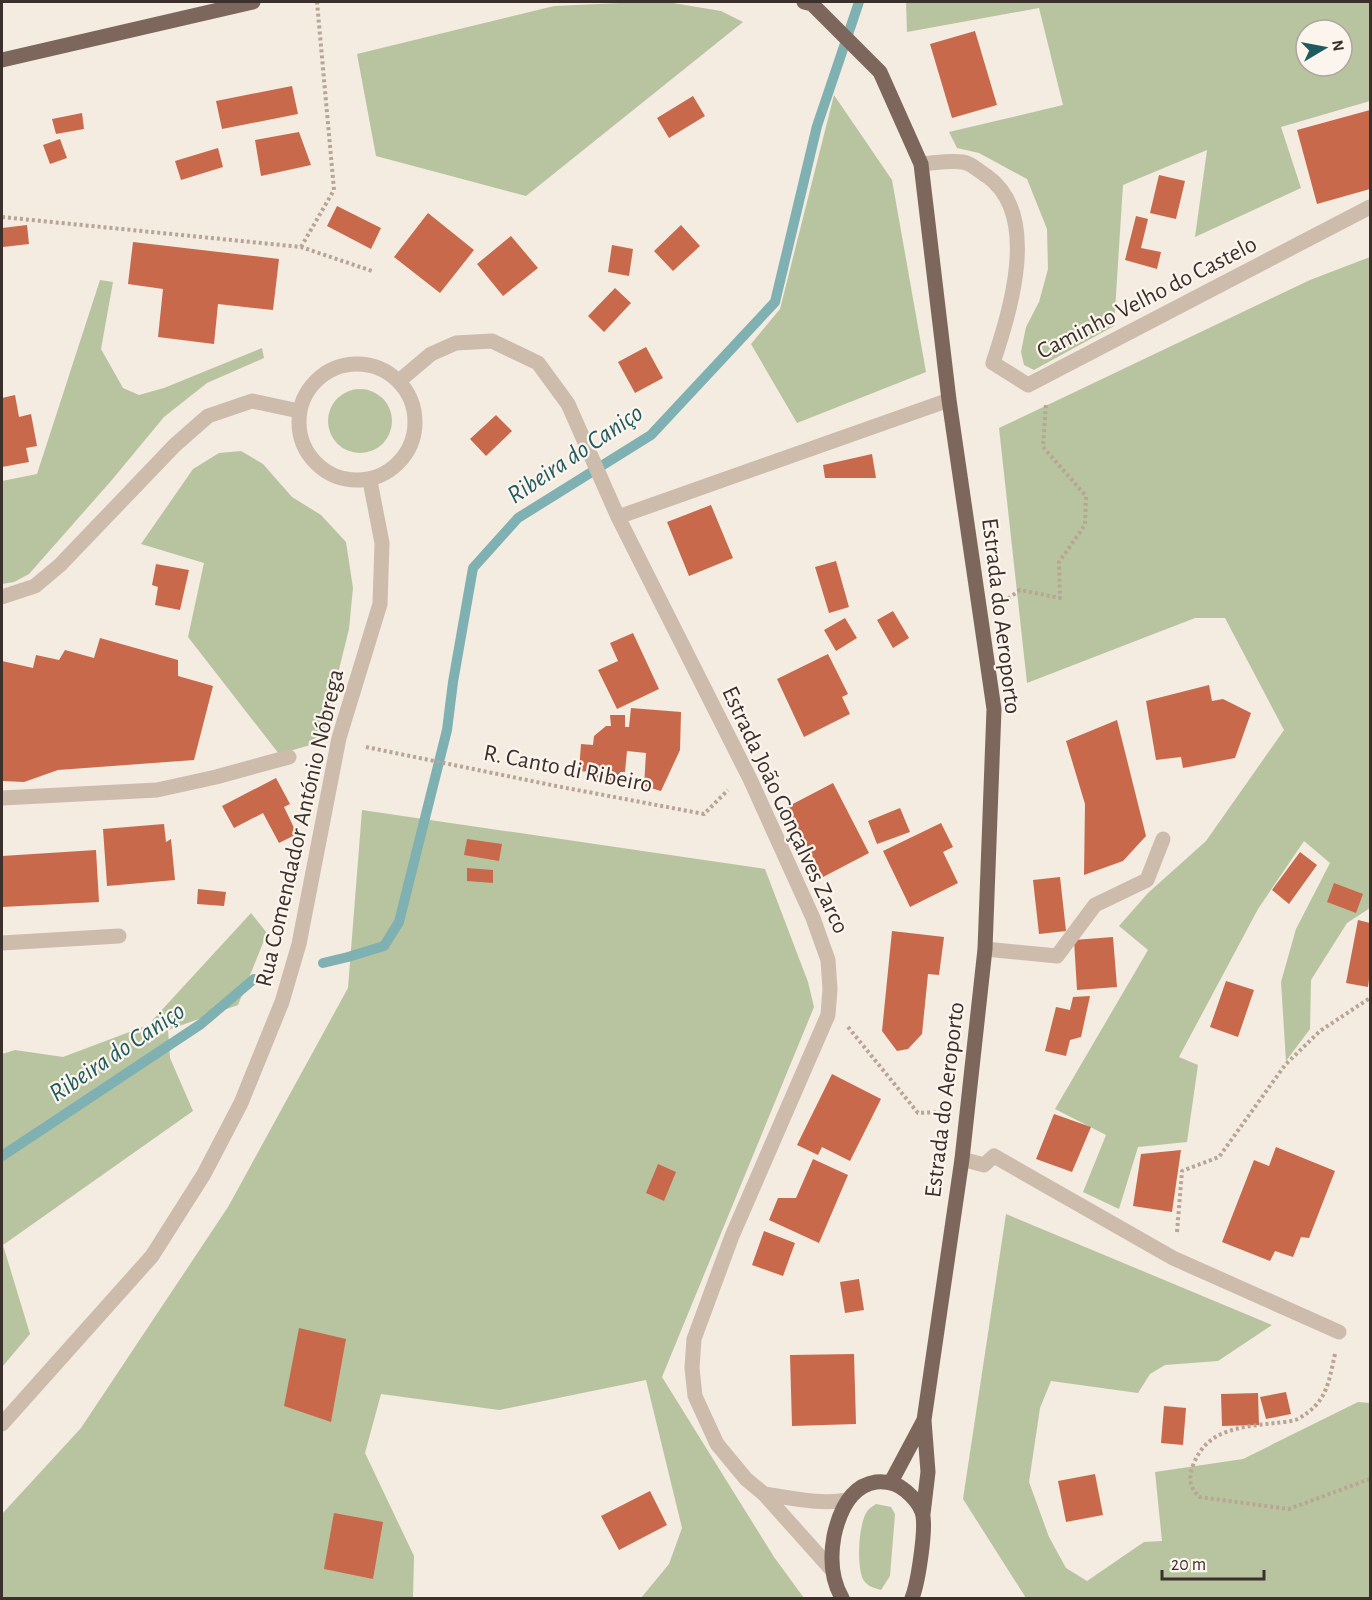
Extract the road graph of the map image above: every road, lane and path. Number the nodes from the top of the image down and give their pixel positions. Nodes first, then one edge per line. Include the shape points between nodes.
1 (253, 2) edge
2 (317, 2) edge
3 (808, 3) edge
4 (2, 60) edge
5 (921, 164) junction
6 (1371, 207) edge
7 (2, 217) edge
8 (301, 247) junction
9 (372, 271) dead end
10 (1047, 375) junction
11 (399, 381) junction
12 (949, 400) junction
13 (299, 411) junction
14 (370, 481) junction
15 (618, 517) junction
16 (1020, 590) dead end
17 (2, 597) edge
18 (366, 747) dead end
19 (290, 757) dead end
20 (750, 779) junction
21 (2, 798) edge
22 (1163, 839) dead end
23 (119, 936) dead end
24 (2, 943) edge
25 (985, 949) junction
26 (1371, 998) edge
27 (828, 1015) junction
28 (918, 1113) dead end
29 (962, 1159) junction
30 (1173, 1258) junction
31 (1339, 1332) joint
32 (924, 1420) junction
33 (2, 1424) edge
34 (1371, 1479) edge
35 (891, 1482) junction
36 (764, 1494) junction
37 (848, 1500) junction
38 (923, 1514) junction
39 (832, 1570) junction
40 (913, 1597) edge
41 (842, 1599) edge

1 - 4 main road
2 - 8 path via 334,189
3 - 5 main road, Estrada do Aeroporto via 880,72
5 - 10 street, Caminho Velho do Castelo via 966,162 995,182 1013,209 1018,251 1009,314 993,363 1028,385
5 - 12 main road, Estrada do Aeroporto
6 - 10 street, Caminho Velho do Castelo
7 - 8 path
8 - 9 path
10 - 16 path via 1043,447 1086,496 1085,525 1059,562 1060,598
11 - 13 street via 380,369 359,364 337,367 318,378 304,396
11 - 14 street via 411,402 415,427 408,451 392,470
11 - 15 street, Estrada João Gonçalves Zarco via 431,354 456,343 492,341 538,363 568,404
12 - 15 street
12 - 25 main road, Estrada do Aeroporto via 994,709
13 - 14 street via 301,439 312,458 338,476
13 - 17 street via 252,401 208,416 174,445 60,565 35,586
14 - 33 street, Rua Comendador António Nóbrega via 382,543 380,604 339,738 299,944 282,1002 241,1103 204,1174 152,1256
15 - 20 street, Estrada João Gonçalves Zarco
18 - 20 path, R. Canto di Ribeiro via 704,814 732,787
19 - 21 street via 157,790
20 - 27 street, Estrada João Gonçalves Zarco via 828,960
22 - 25 street via 1147,880 1095,905 1057,956
23 - 24 street
25 - 29 main road, Estrada do Aeroporto
26 - 30 path via 1320,1031 1285,1065 1219,1157 1182,1171
27 - 28 path via 844,1021
27 - 36 street, Estrada João Gonçalves Zarco via 732,1236 694,1339 694,1396 717,1444
29 - 30 street via 984,1165 994,1156
29 - 32 main road, Estrada do Aeroporto
30 - 31 street
31 - 34 path via 1326,1392 1314,1407 1295,1420 1231,1429 1212,1439 1197,1456 1189,1475 1199,1497 1289,1509
32 - 35 main road, Estrada do Aeroporto
32 - 38 main road, Estrada do Aeroporto via 928,1472
35 - 37 main road via 870,1483
35 - 38 main road via 917,1501
36 - 37 street via 819,1503
36 - 39 street, Estrada João Gonçalves Zarco
37 - 39 main road via 835,1532
38 - 40 main road, Estrada do Aeroporto via 920,1565
39 - 41 main road

